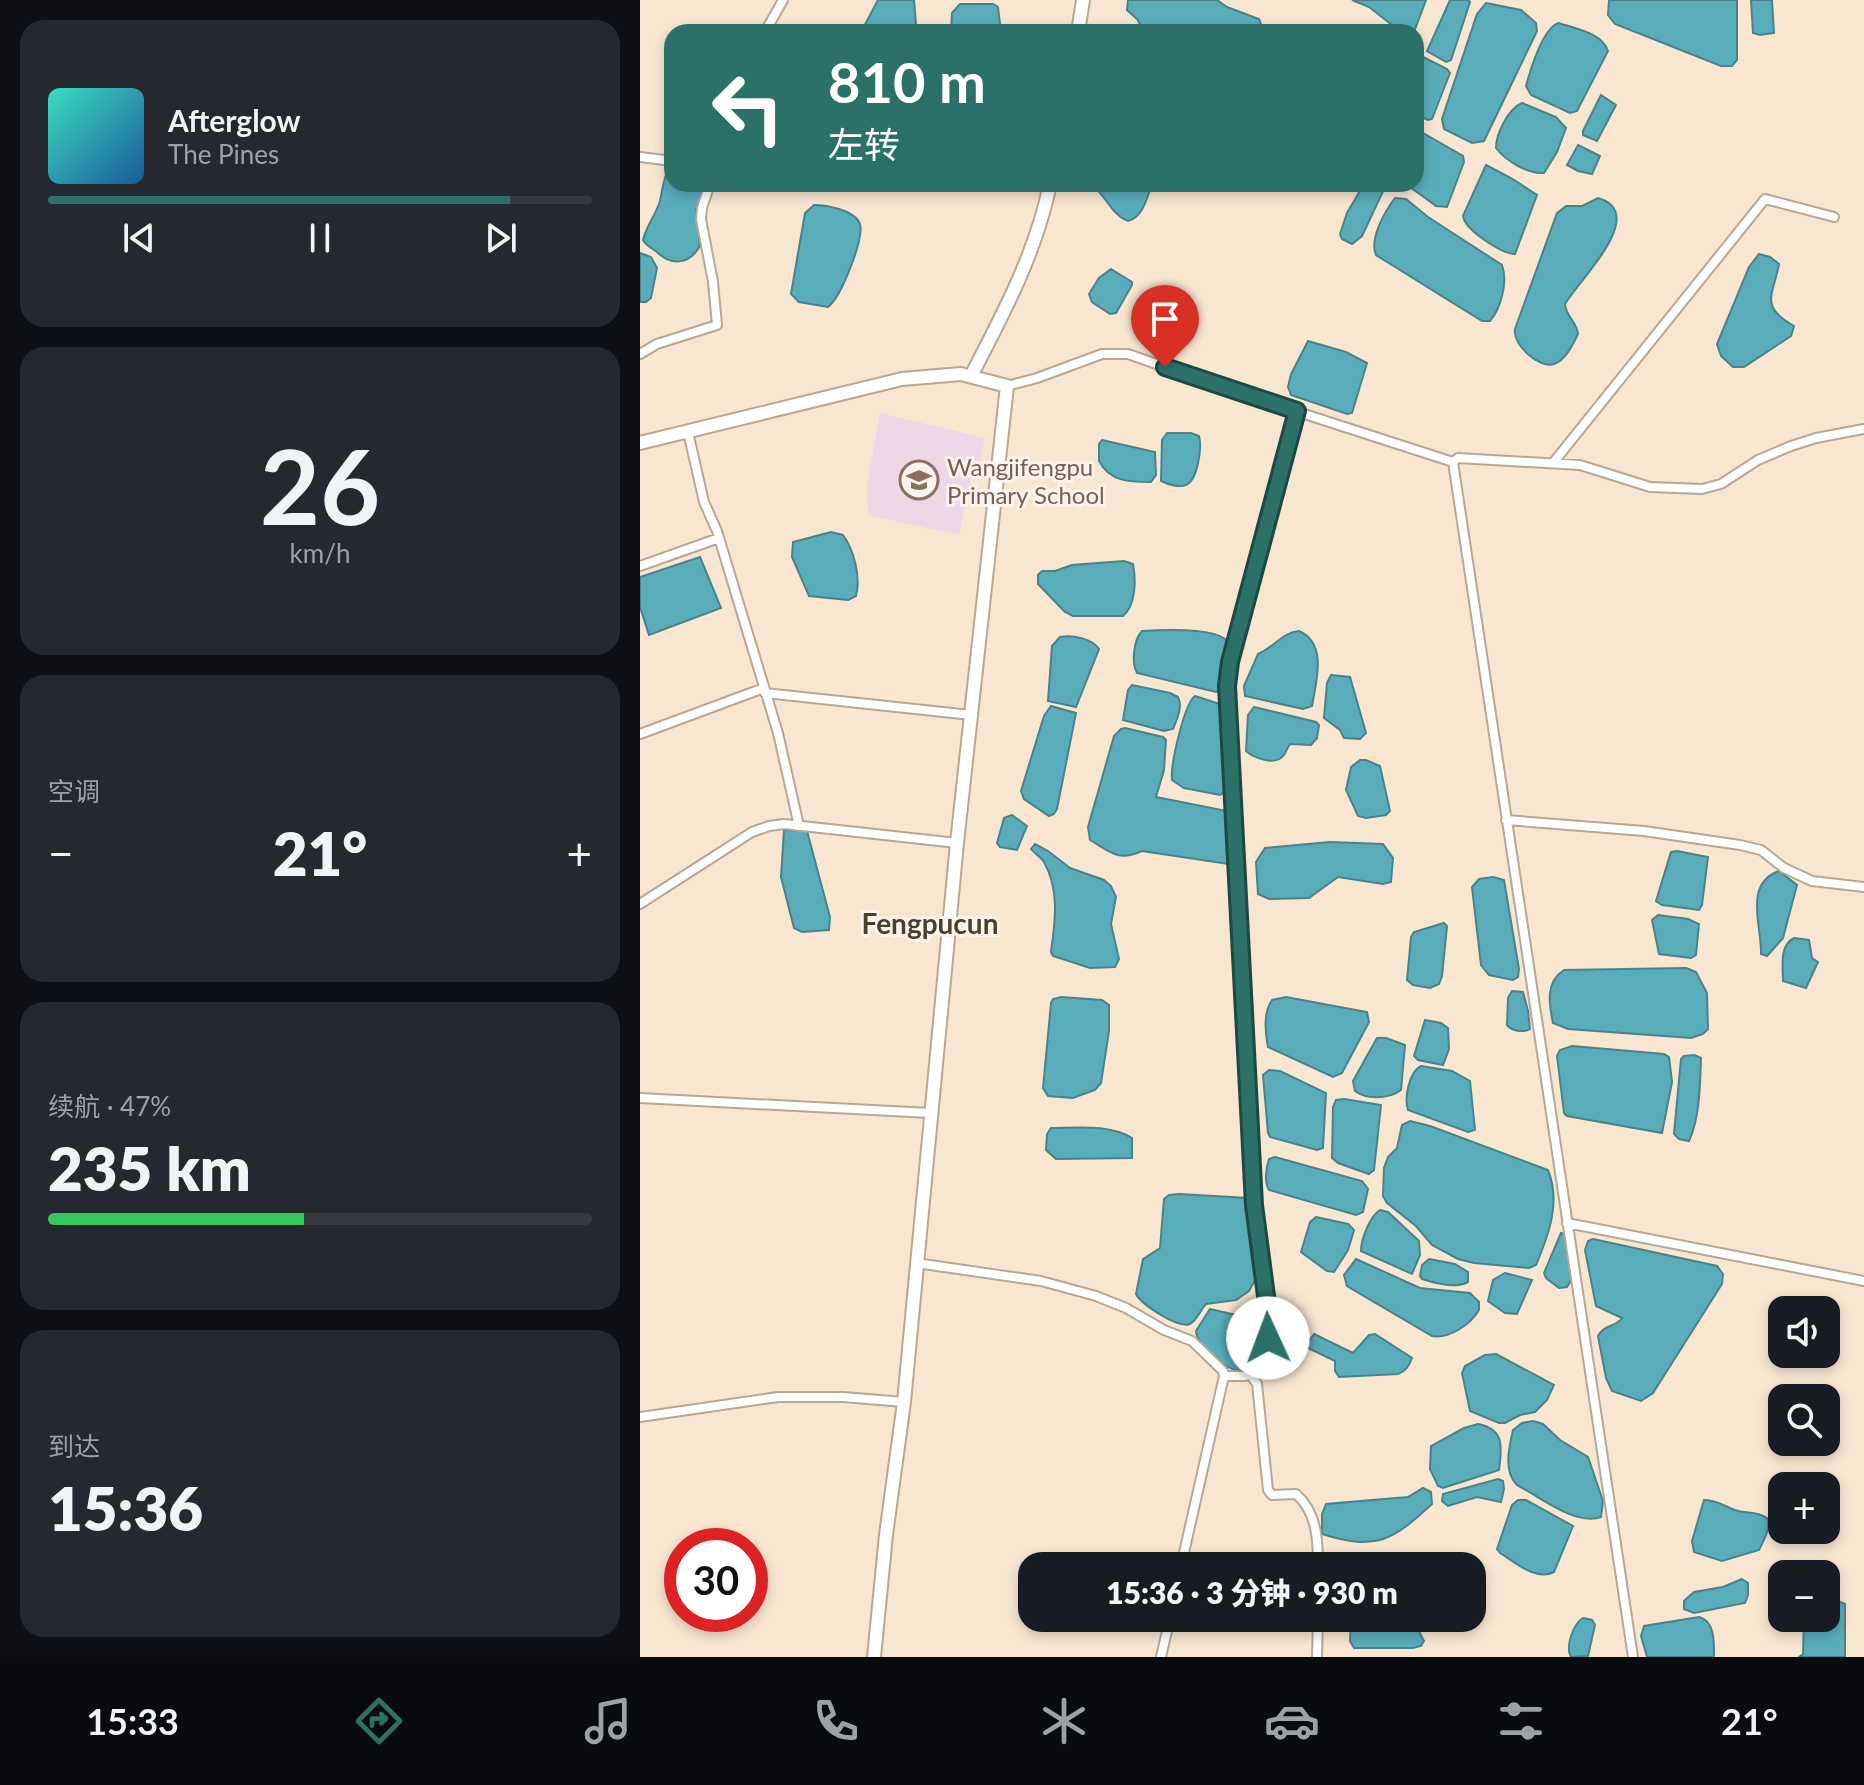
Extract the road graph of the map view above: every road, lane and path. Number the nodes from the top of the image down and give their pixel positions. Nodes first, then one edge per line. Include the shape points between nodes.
1 (783, 0) edge
2 (1083, 0) edge
3 (770, 24) edge
4 (1079, 24) edge
5 (640, 157) edge
6 (664, 160) edge
7 (707, 192) edge
8 (1048, 192) edge
9 (1834, 217) dead end
10 (640, 354) edge
11 (971, 376) junction
12 (1007, 386) junction
13 (1297, 411) junction
14 (1864, 429) edge
15 (688, 432) junction
16 (640, 443) edge
17 (1453, 462) junction
18 (1553, 463) junction
19 (719, 538) junction
20 (640, 566) edge
21 (765, 690) junction
22 (971, 715) junction
23 (640, 734) edge
24 (1506, 820) junction
25 (799, 826) junction
26 (957, 843) junction
27 (1864, 887) edge
28 (640, 904) edge
29 (640, 1098) edge
30 (930, 1113) junction
31 (1567, 1223) junction
32 (916, 1263) junction
33 (1864, 1281) edge
34 (1251, 1375) junction
35 (1224, 1376) junction
36 (904, 1402) junction
37 (640, 1417) edge
38 (1184, 1552) edge
39 (1318, 1552) edge
40 (1167, 1632) edge
41 (1318, 1632) edge
42 (874, 1657) edge
43 (1161, 1657) edge
44 (1317, 1657) edge
45 (1633, 1657) edge

1 - 3 street
2 - 4 street
5 - 6 street
7 - 10 street via 701,219 717,325
8 - 11 street via 1019,279
9 - 18 street via 1765,199
11 - 12 street
11 - 15 street via 902,379
12 - 13 street via 1119,353
12 - 22 street
13 - 17 street
13 - 34 street via 1228,677 1254,1205 1268,1326 1260,1366
14 - 18 street via 1791,446 1702,489 1650,487 1580,465
15 - 16 street
15 - 19 street via 704,502
17 - 18 street via 1458,458
17 - 24 street
19 - 20 street
19 - 21 street
21 - 22 street
21 - 23 street
21 - 25 street
22 - 26 street
24 - 27 street via 1740,845 1761,850 1812,881
24 - 31 street
25 - 26 street
25 - 28 street via 777,824 752,832
26 - 30 street
29 - 30 street
30 - 32 street
31 - 33 street
31 - 45 street
32 - 35 street via 1041,1281 1106,1299 1192,1341
32 - 36 street
34 - 35 street
34 - 39 street via 1257,1384 1267,1487 1272,1495 1296,1494 1303,1500 1317,1528
35 - 38 street
36 - 37 street via 778,1397
36 - 42 street
40 - 43 street
41 - 44 street

